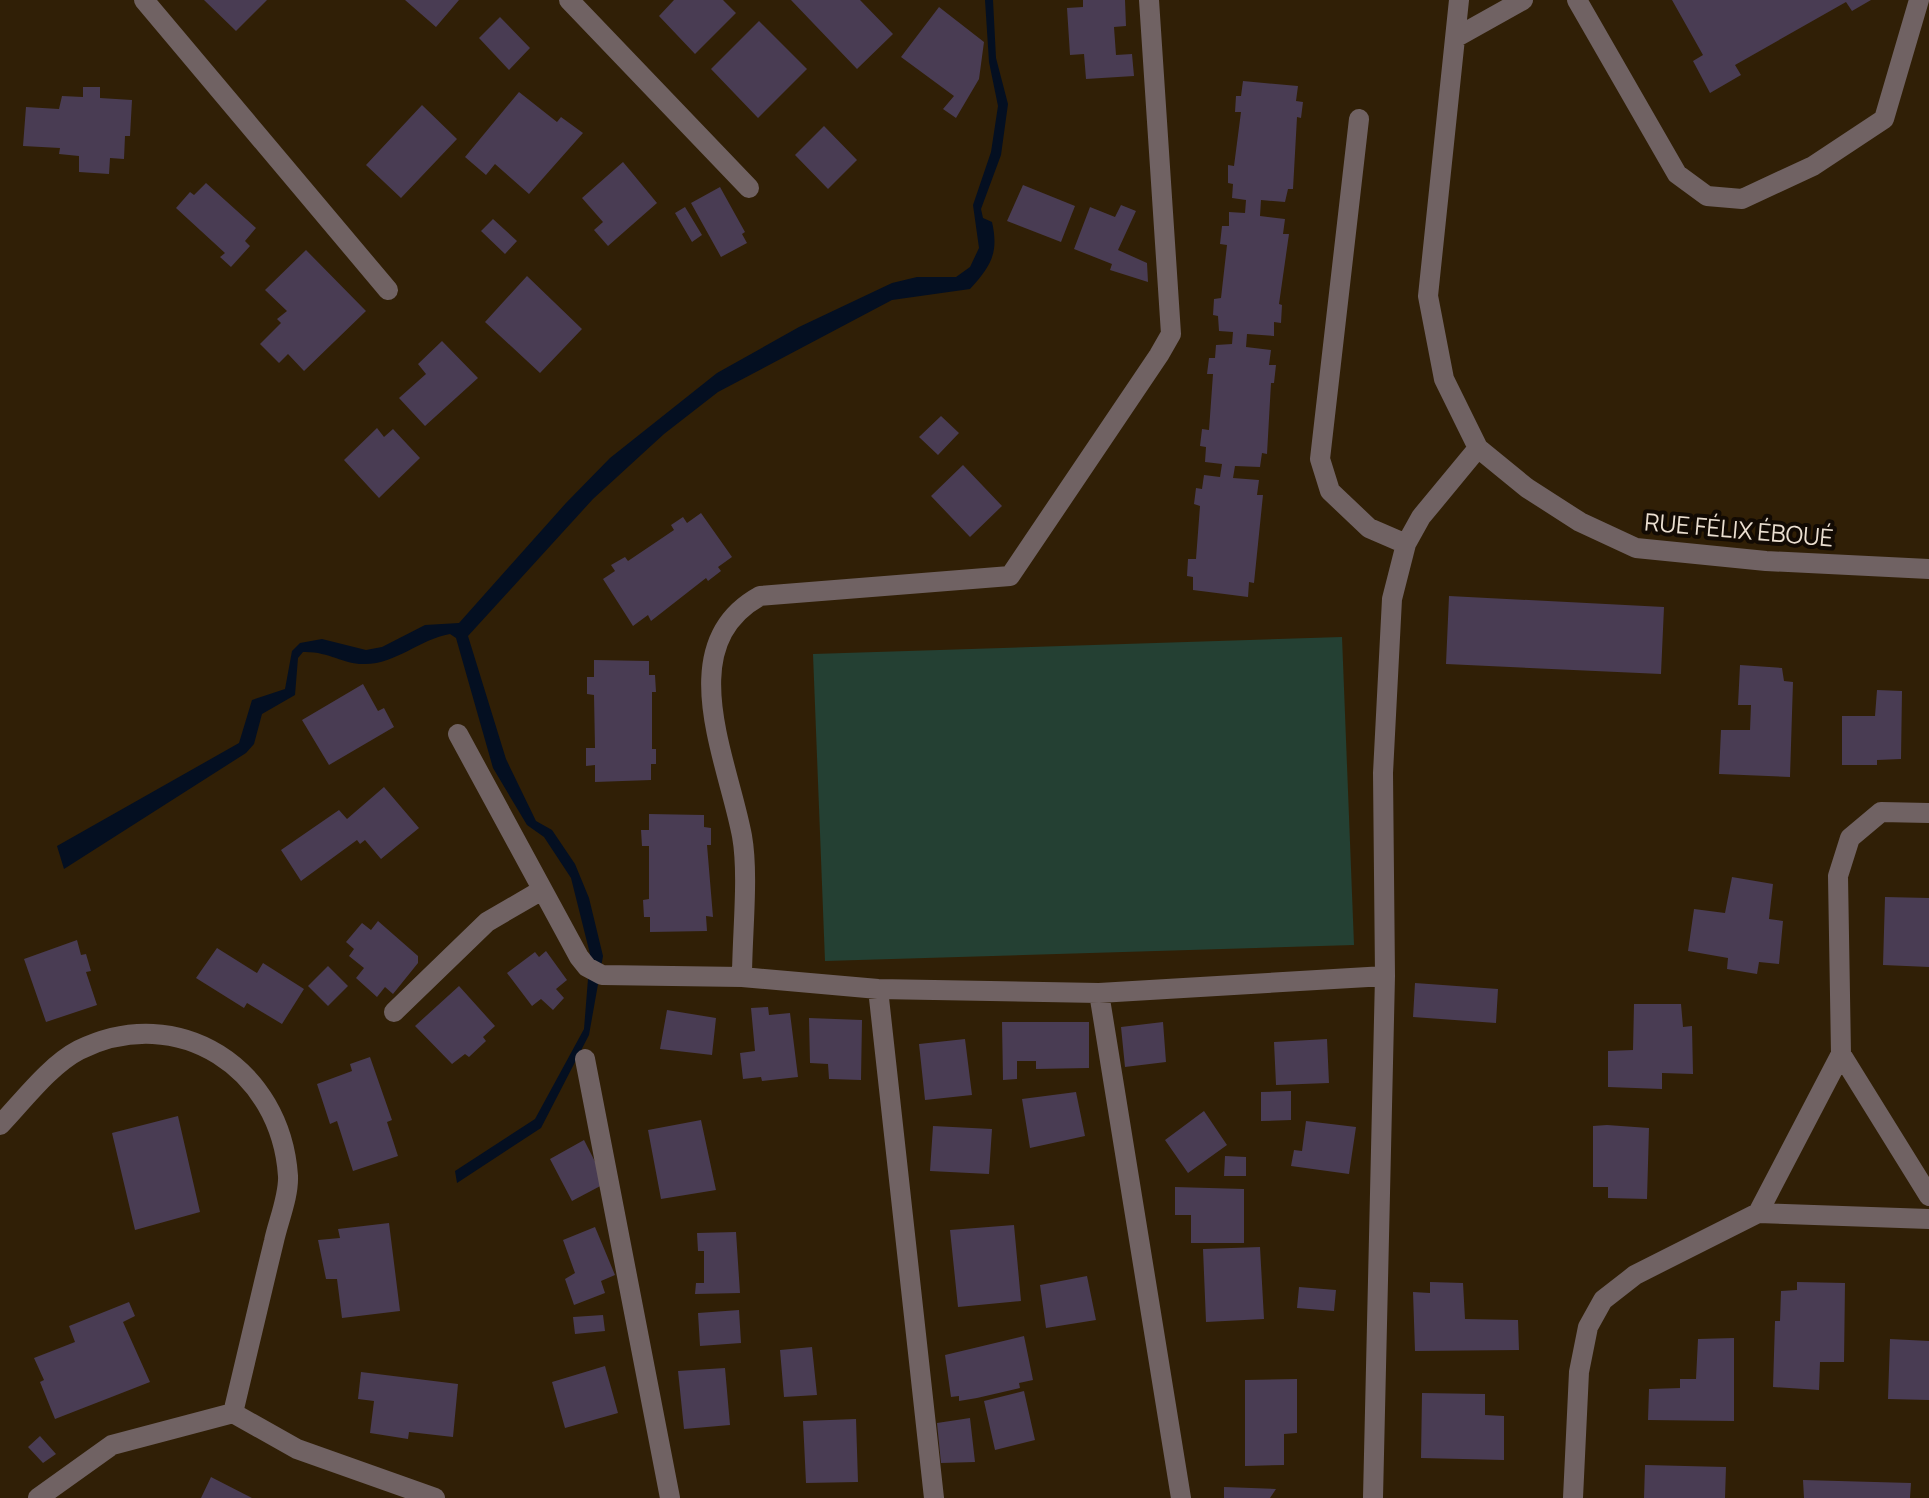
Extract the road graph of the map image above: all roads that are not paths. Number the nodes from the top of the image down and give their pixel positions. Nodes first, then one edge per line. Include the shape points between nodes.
1 (144, 0) edge
2 (569, 0) edge
3 (1149, 0) edge
4 (1459, 0) edge
5 (1523, 0) edge
6 (1577, 0) edge
7 (1919, 0) edge
8 (1455, 38) junction
9 (1359, 119) dead end
10 (749, 188) dead end
11 (388, 290) dead end
12 (1478, 448) junction
13 (1406, 544) junction
14 (1929, 569) edge
15 (458, 734) dead end
16 (1929, 813) edge
17 (542, 890) junction
18 (1385, 976) junction
19 (742, 977) junction
20 (878, 989) junction
21 (1099, 993) junction
22 (394, 1012) dead end
23 (1841, 1054) junction
24 (585, 1059) dead end
25 (0, 1125) edge
26 (1929, 1196) edge
27 (1758, 1213) junction
28 (1929, 1219) edge
29 (233, 1413) junction
30 (38, 1498) edge
31 (435, 1498) edge
32 (670, 1498) edge
33 (934, 1498) edge
34 (1181, 1498) edge
35 (1373, 1498) edge
36 (1573, 1498) edge

1 - 11 street
2 - 10 street
3 - 19 street via 1171,334 1010,576 760,596 726,622 718,638 710,708 742,839
4 - 8 street
5 - 8 street
6 - 7 street via 1677,174 1707,196 1742,199 1813,166 1884,119
8 - 12 street via 1428,296 1444,379
9 - 13 street via 1320,459 1330,491 1369,528
12 - 13 street via 1421,517
12 - 14 street, RUE FÉLIX ÉBOUÉ via 1580,522 1636,548
13 - 18 street via 1392,599 1383,773
15 - 17 street
16 - 23 street via 1881,812 1850,838 1838,876
17 - 19 street via 579,957 602,975
17 - 22 street via 487,922
18 - 21 street
18 - 35 street
19 - 20 street
20 - 21 street
20 - 33 street
21 - 34 street
23 - 26 street
23 - 27 street
24 - 32 street
25 - 29 street via 77,1050 117,1037 158,1032 197,1041 249,1081 279,1130 289,1178
27 - 28 street
27 - 36 street via 1635,1275 1603,1300 1588,1327 1579,1372
29 - 30 street via 112,1445
29 - 31 street via 297,1449

